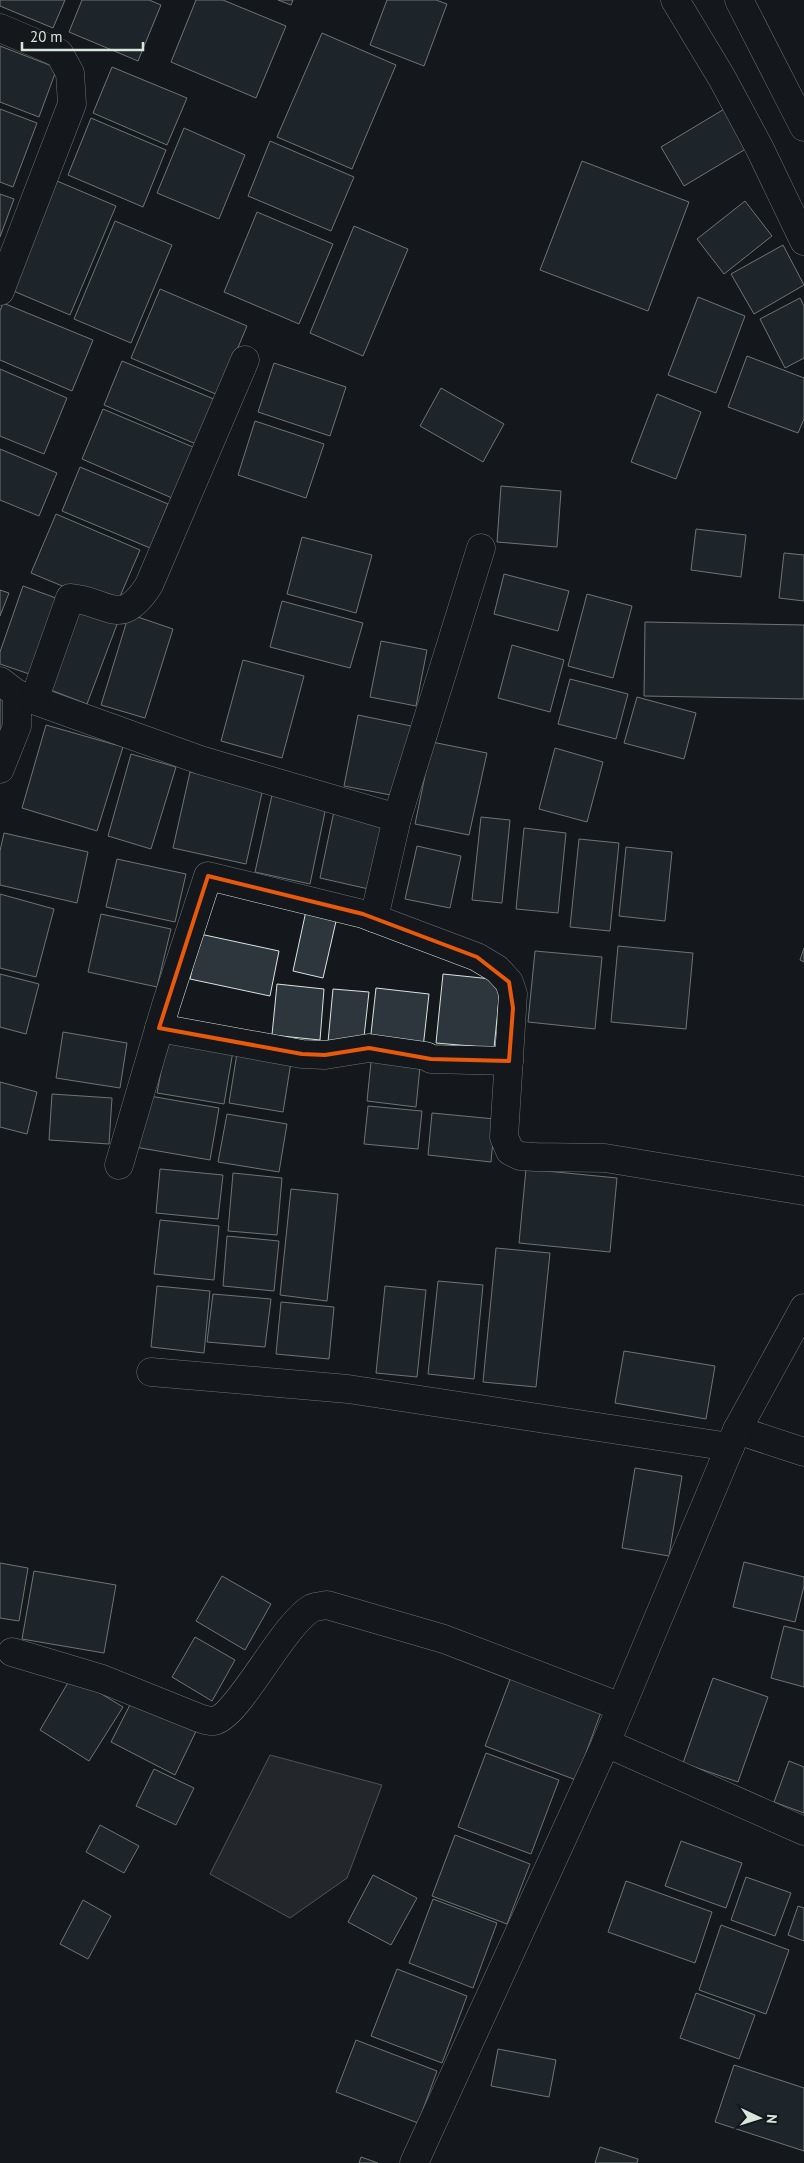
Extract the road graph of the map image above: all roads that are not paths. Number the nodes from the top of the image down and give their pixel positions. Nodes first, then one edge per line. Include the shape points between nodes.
1 (675, 0) edge
2 (739, 0) edge
3 (0, 28) edge
4 (804, 127) edge
5 (804, 241) edge
6 (0, 291) edge
7 (245, 360) dead end
8 (482, 548) dead end
9 (17, 692) edge
10 (0, 769) edge
11 (397, 818) junction
12 (374, 918) junction
13 (159, 1028) junction
14 (509, 1061) junction
15 (119, 1165) dead end
16 (804, 1191) edge
17 (804, 1308) edge
18 (151, 1372) dead end
19 (733, 1439) junction
20 (804, 1452) edge
21 (12, 1652) dead end
22 (621, 1707) junction
23 (606, 1743) junction
24 (804, 1831) edge
25 (414, 2163) edge

1 - 5 street via 722,78
2 - 4 street
3 - 6 street via 59,53 70,73 72,104
7 - 9 street via 140,600 118,611 70,598
8 - 11 street
9 - 10 street via 17,726
9 - 11 street via 200,760
11 - 12 street
12 - 13 street via 208,876
12 - 14 street via 477,957 497,969 510,982 513,994
13 - 14 street via 302,1054 324,1055 369,1048 431,1059
13 - 15 street
14 - 16 street via 504,1137 510,1151 520,1156 605,1158
17 - 19 street
18 - 19 street via 348,1389
19 - 20 street
19 - 22 street
21 - 22 street via 102,1679 214,1721 238,1702 303,1615 314,1607 327,1605 444,1639
22 - 23 street
23 - 24 street
23 - 25 street

